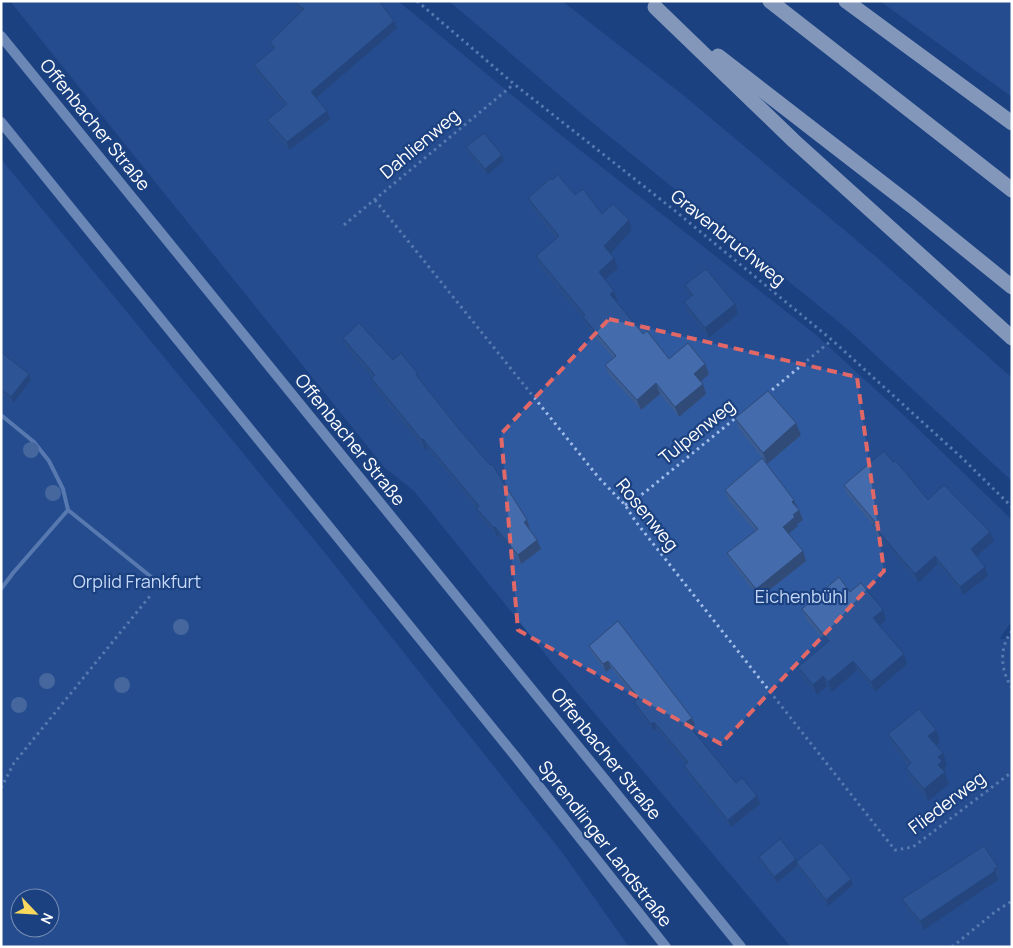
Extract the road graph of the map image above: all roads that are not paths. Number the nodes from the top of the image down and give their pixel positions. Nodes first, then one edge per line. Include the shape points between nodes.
1 (770, 1) edge
2 (846, 1) edge
3 (651, 4) edge
4 (1, 36) edge
5 (1, 122) edge
6 (1012, 123) edge
7 (1012, 190) edge
8 (1012, 287) edge
9 (1012, 338) edge
10 (1, 415) edge
11 (68, 510) junction
12 (160, 584) road end
13 (1, 589) edge
14 (666, 947) edge
15 (741, 947) edge

1 - 7 highway
2 - 6 highway
3 - 8 highway
3 - 9 highway via 794,141
4 - 15 main road, Offenbacher Straße
5 - 14 main road, Sprendlinger Landstraße
10 - 11 lane via 34,442 49,461 63,489
11 - 12 lane
11 - 13 lane

